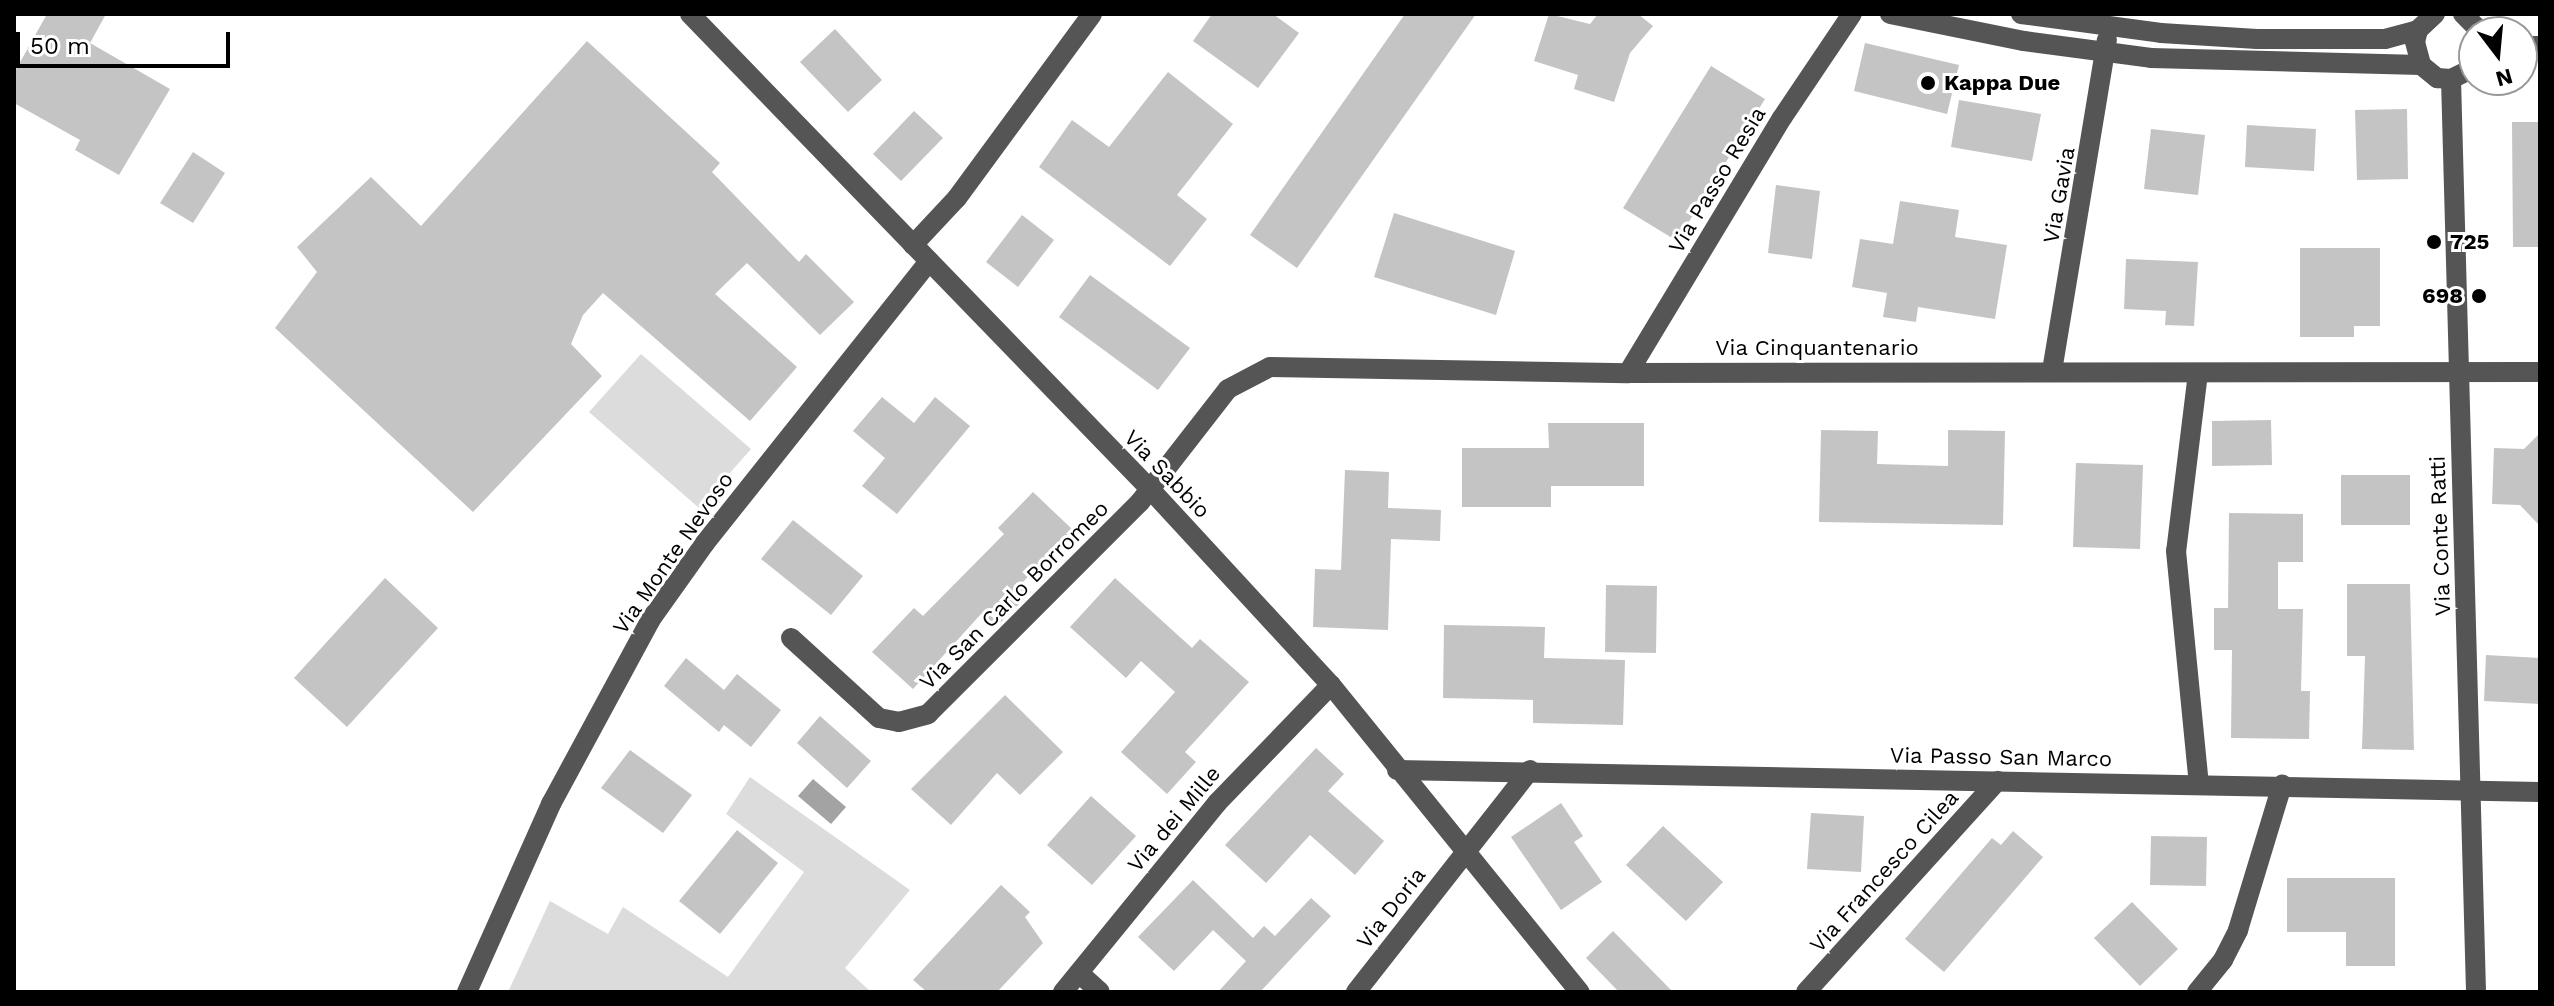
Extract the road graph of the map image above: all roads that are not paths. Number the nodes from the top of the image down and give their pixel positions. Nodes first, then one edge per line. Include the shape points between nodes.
1 (690, 14) edge
2 (1092, 14) edge
3 (1852, 14) edge
4 (1890, 14) edge
5 (2021, 14) edge
6 (2435, 14) edge
7 (2109, 27) junction
8 (2418, 30) junction
9 (2106, 53) junction
10 (2421, 65) junction
11 (2458, 76) edge
12 (2451, 79) junction
13 (913, 245) junction
14 (929, 261) junction
15 (2052, 371) junction
16 (2540, 372) edge
17 (1628, 373) junction
18 (2198, 373) junction
19 (2460, 373) junction
20 (1150, 489) junction
21 (791, 638) dead end
22 (1331, 685) junction
23 (1397, 770) junction
24 (1530, 770) junction
25 (1997, 781) junction
26 (2199, 784) junction
27 (2282, 785) junction
28 (2540, 792) edge
29 (2471, 793) junction
30 (1465, 854) junction
31 (1079, 973) junction
32 (467, 992) edge
33 (1063, 992) edge
34 (1100, 992) edge
35 (1356, 992) edge
36 (1580, 992) edge
37 (1806, 992) edge
38 (2197, 992) edge
39 (2476, 992) edge

1 - 13 street, Via Sabbio
2 - 13 street via 957,198
3 - 17 street, Via Passo Resia via 1782,118
4 - 9 street
5 - 7 street
6 - 8 street
7 - 8 street via 2257,39 2385,39
7 - 9 street, Via Gavia
8 - 10 street via 2415,42
9 - 10 street via 2237,63
9 - 15 street, Via Gavia
10 - 12 street via 2437,78
11 - 12 street
12 - 19 street, Via Conte Ratti
13 - 14 street, Via Sabbio
14 - 20 street, Via Sabbio
14 - 32 street, Via Monte Nevoso via 651,619 551,804
15 - 17 street, Via Cinquantenario
15 - 18 street, Via Cinquantenario
16 - 19 street, Via Cinquantenario
17 - 20 street, Via Cinquantenario via 1259,370 1228,389
18 - 19 street, Via Cinquantenario
18 - 26 street via 2176,551
19 - 29 street, Via Conte Ratti
20 - 21 street, Via San Carlo Borromeo via 940,705 918,719 879,718
20 - 22 street, Via Sabbio
22 - 23 street, Via Sabbio
22 - 31 street, Via dei Mille via 1210,811
23 - 24 street, Via Passo San Marco
23 - 30 street, Via Sabbio
24 - 25 street, Via Passo San Marco
24 - 30 street
25 - 26 street, Via Passo San Marco
25 - 37 street, Via Francesco Cilea
26 - 27 street, Via Passo San Marco
27 - 29 street, Via Passo San Marco
27 - 38 street via 2238,930 2223,960
28 - 29 street, Via Passo San Marco
29 - 39 street, Via Conte Ratti
30 - 35 street, Via Doria
30 - 36 street, Via Sabbio
31 - 33 street, Via dei Mille
31 - 34 street

